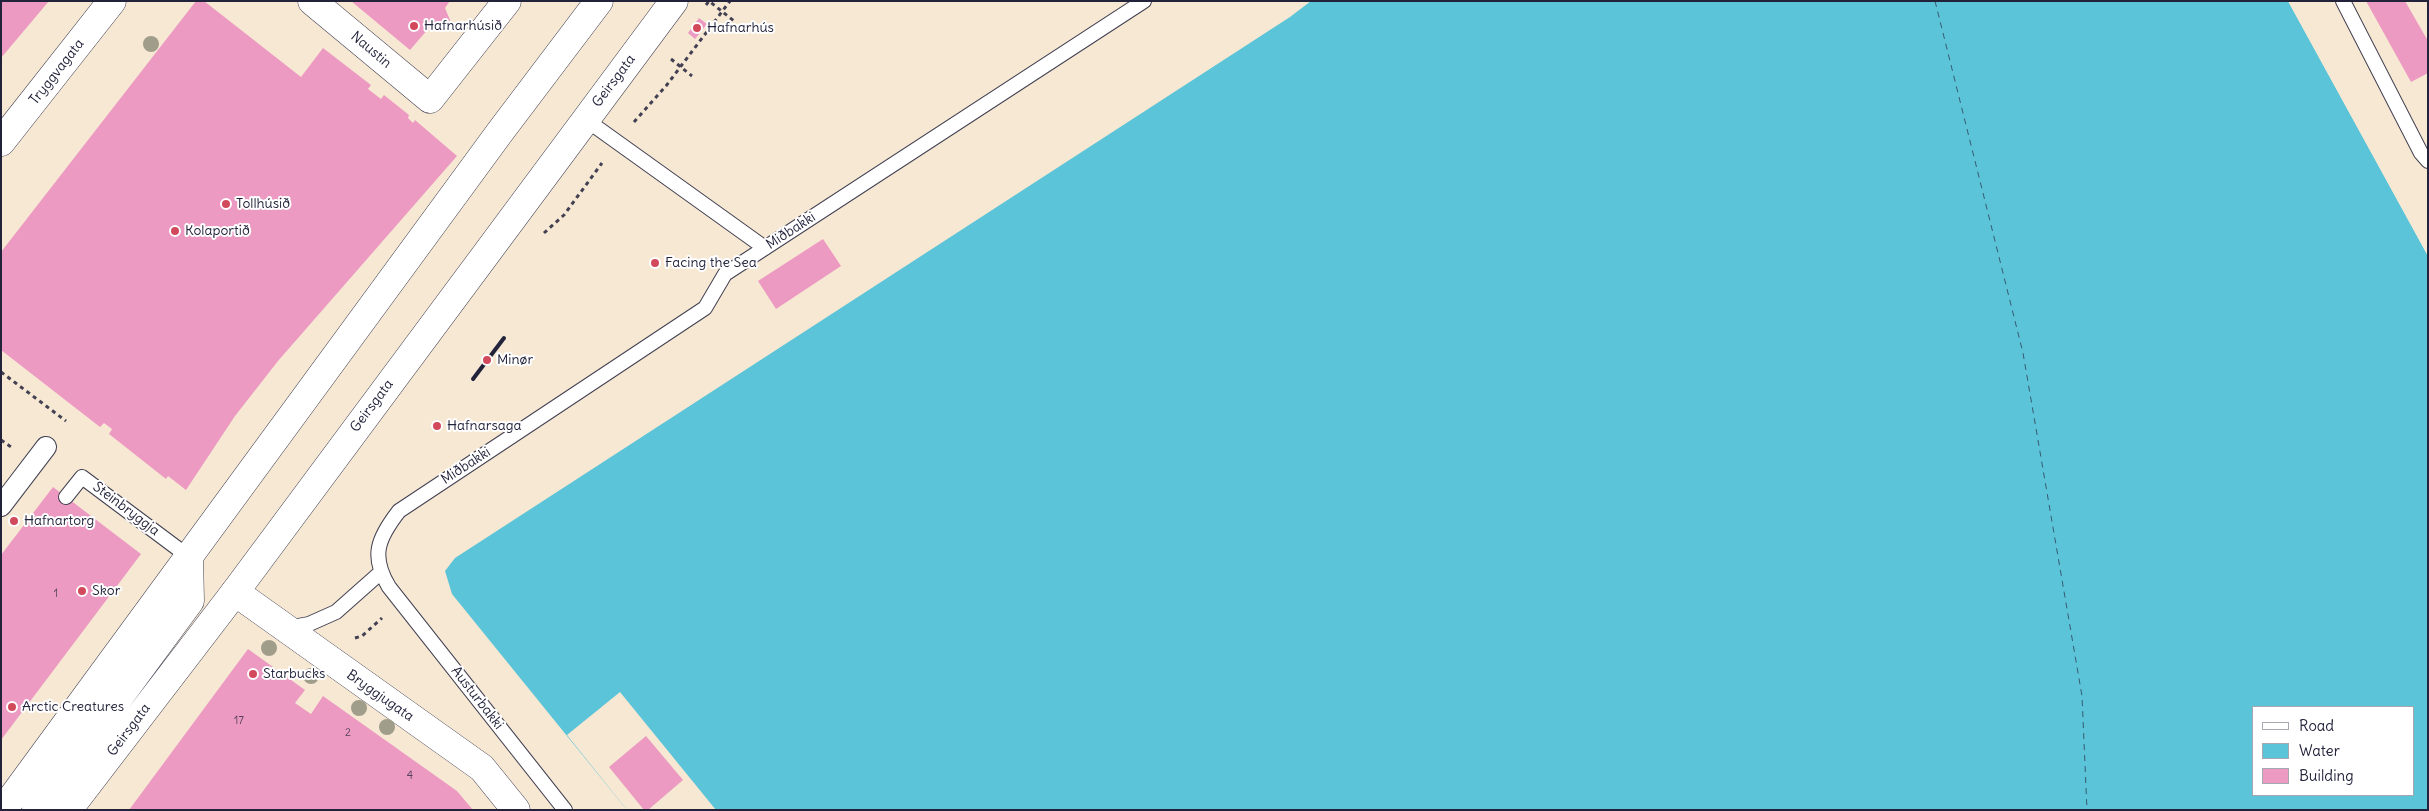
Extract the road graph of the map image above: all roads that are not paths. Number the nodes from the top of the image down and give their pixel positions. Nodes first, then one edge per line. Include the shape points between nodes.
1 (112, 1) edge
2 (312, 1) edge
3 (507, 1) edge
4 (599, 1) edge
5 (674, 1) edge
6 (1144, 1) edge
7 (2343, 1) edge
8 (585, 119) junction
9 (1, 142) edge
10 (2428, 161) edge
11 (765, 248) junction
12 (46, 447) dead end
13 (66, 497) dead end
14 (1, 506) edge
15 (189, 557) junction
16 (380, 573) junction
17 (235, 592) junction
18 (284, 629) junction
19 (3, 810) edge
20 (36, 810) edge
21 (68, 810) edge
22 (516, 810) edge
23 (566, 810) edge

1 - 9 main road, Tryggvagata
2 - 3 main road, Naustin via 430,99
4 - 15 main road
5 - 8 main road, Geirsgata
6 - 11 lane, Miðbakki
7 - 10 lane
8 - 11 lane
8 - 17 main road, Geirsgata
11 - 16 lane, Miðbakki via 726,274 705,308 399,511 382,533 378,554
12 - 14 street
13 - 15 lane, Steinbryggja via 82,477
15 - 19 main road
15 - 20 main road, Geirsgata via 190,601
16 - 18 lane via 336,612 309,624
16 - 23 lane, Austurbakki
17 - 18 main road, Bryggjugata
17 - 21 main road, Geirsgata
18 - 22 main road, Bryggjugata via 482,768

